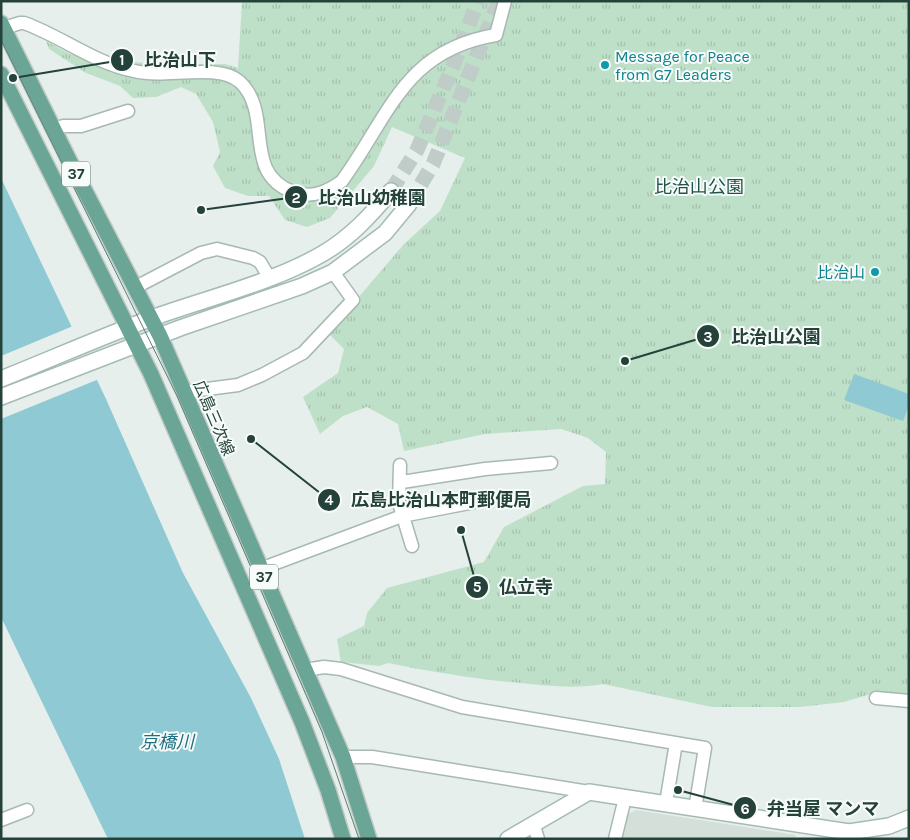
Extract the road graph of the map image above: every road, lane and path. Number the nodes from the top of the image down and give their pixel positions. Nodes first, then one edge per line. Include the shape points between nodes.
1 (506, 1) edge
2 (2, 27) edge
3 (1, 74) edge
4 (128, 111) dead end
5 (55, 129) junction
6 (391, 191) tunnel mouth
7 (409, 204) tunnel mouth
8 (333, 272) junction
9 (269, 277) junction
10 (136, 287) junction
11 (152, 318) junction
12 (127, 328) junction
13 (160, 336) junction
14 (136, 345) junction
15 (1, 380) edge
16 (184, 392) junction
17 (1, 397) edge
18 (552, 463) dead end
19 (400, 464) dead end
20 (402, 482) junction
21 (480, 501) dead end
22 (402, 516) junction
23 (412, 546) dead end
24 (260, 569) junction
25 (305, 670) junction
26 (876, 698) dead end
27 (909, 701) edge
28 (676, 743) junction
29 (343, 757) junction
30 (589, 792) junction
31 (667, 797) dead end
32 (625, 798) junction
33 (695, 809) junction
34 (27, 810) dead end
35 (909, 818) edge
36 (1, 820) edge
37 (536, 832) edge
38 (343, 839) edge
39 (369, 839) edge
40 (508, 839) edge
41 (616, 839) edge

1 - 2 street via 496,35 475,38 447,50 421,67 401,88 342,181 327,191 309,195 283,188 271,179 263,164 252,99 239,81 227,74 160,74 128,70 85,54 24,23
2 - 5 main road, 広島三次線 / 37
3 - 12 main road, 37
4 - 5 street via 81,126
5 - 10 main road, 広島三次線 / 37
6 - 9 street via 369,218 330,249
7 - 8 street via 385,233
8 - 13 street
8 - 16 street via 352,300 303,353 238,385
9 - 10 street via 254,258 217,249 201,253
9 - 11 street
10 - 11 main road, 広島三次線 / 37
11 - 12 street
11 - 13 main road, 広島三次線 / 37
12 - 14 main road, 37
12 - 15 street
13 - 14 street
13 - 16 main road, 広島三次線 / 37
14 - 17 street
14 - 38 main road, 37 via 241,576 328,790
16 - 24 main road, 広島三次線 / 37
18 - 20 street
19 - 20 street
20 - 22 street
21 - 22 street
22 - 23 street
22 - 24 street
24 - 25 main road, 広島三次線 / 37
25 - 28 street via 324,666 341,669 462,707
25 - 29 main road, 広島三次線 / 37
26 - 27 street
28 - 31 street
28 - 33 street via 705,748
29 - 30 street via 372,757
29 - 39 main road, 広島三次線 / 37
30 - 32 street
30 - 37 street
32 - 33 street
32 - 41 street
33 - 35 street via 849,832 889,826
34 - 36 street
37 - 40 street

